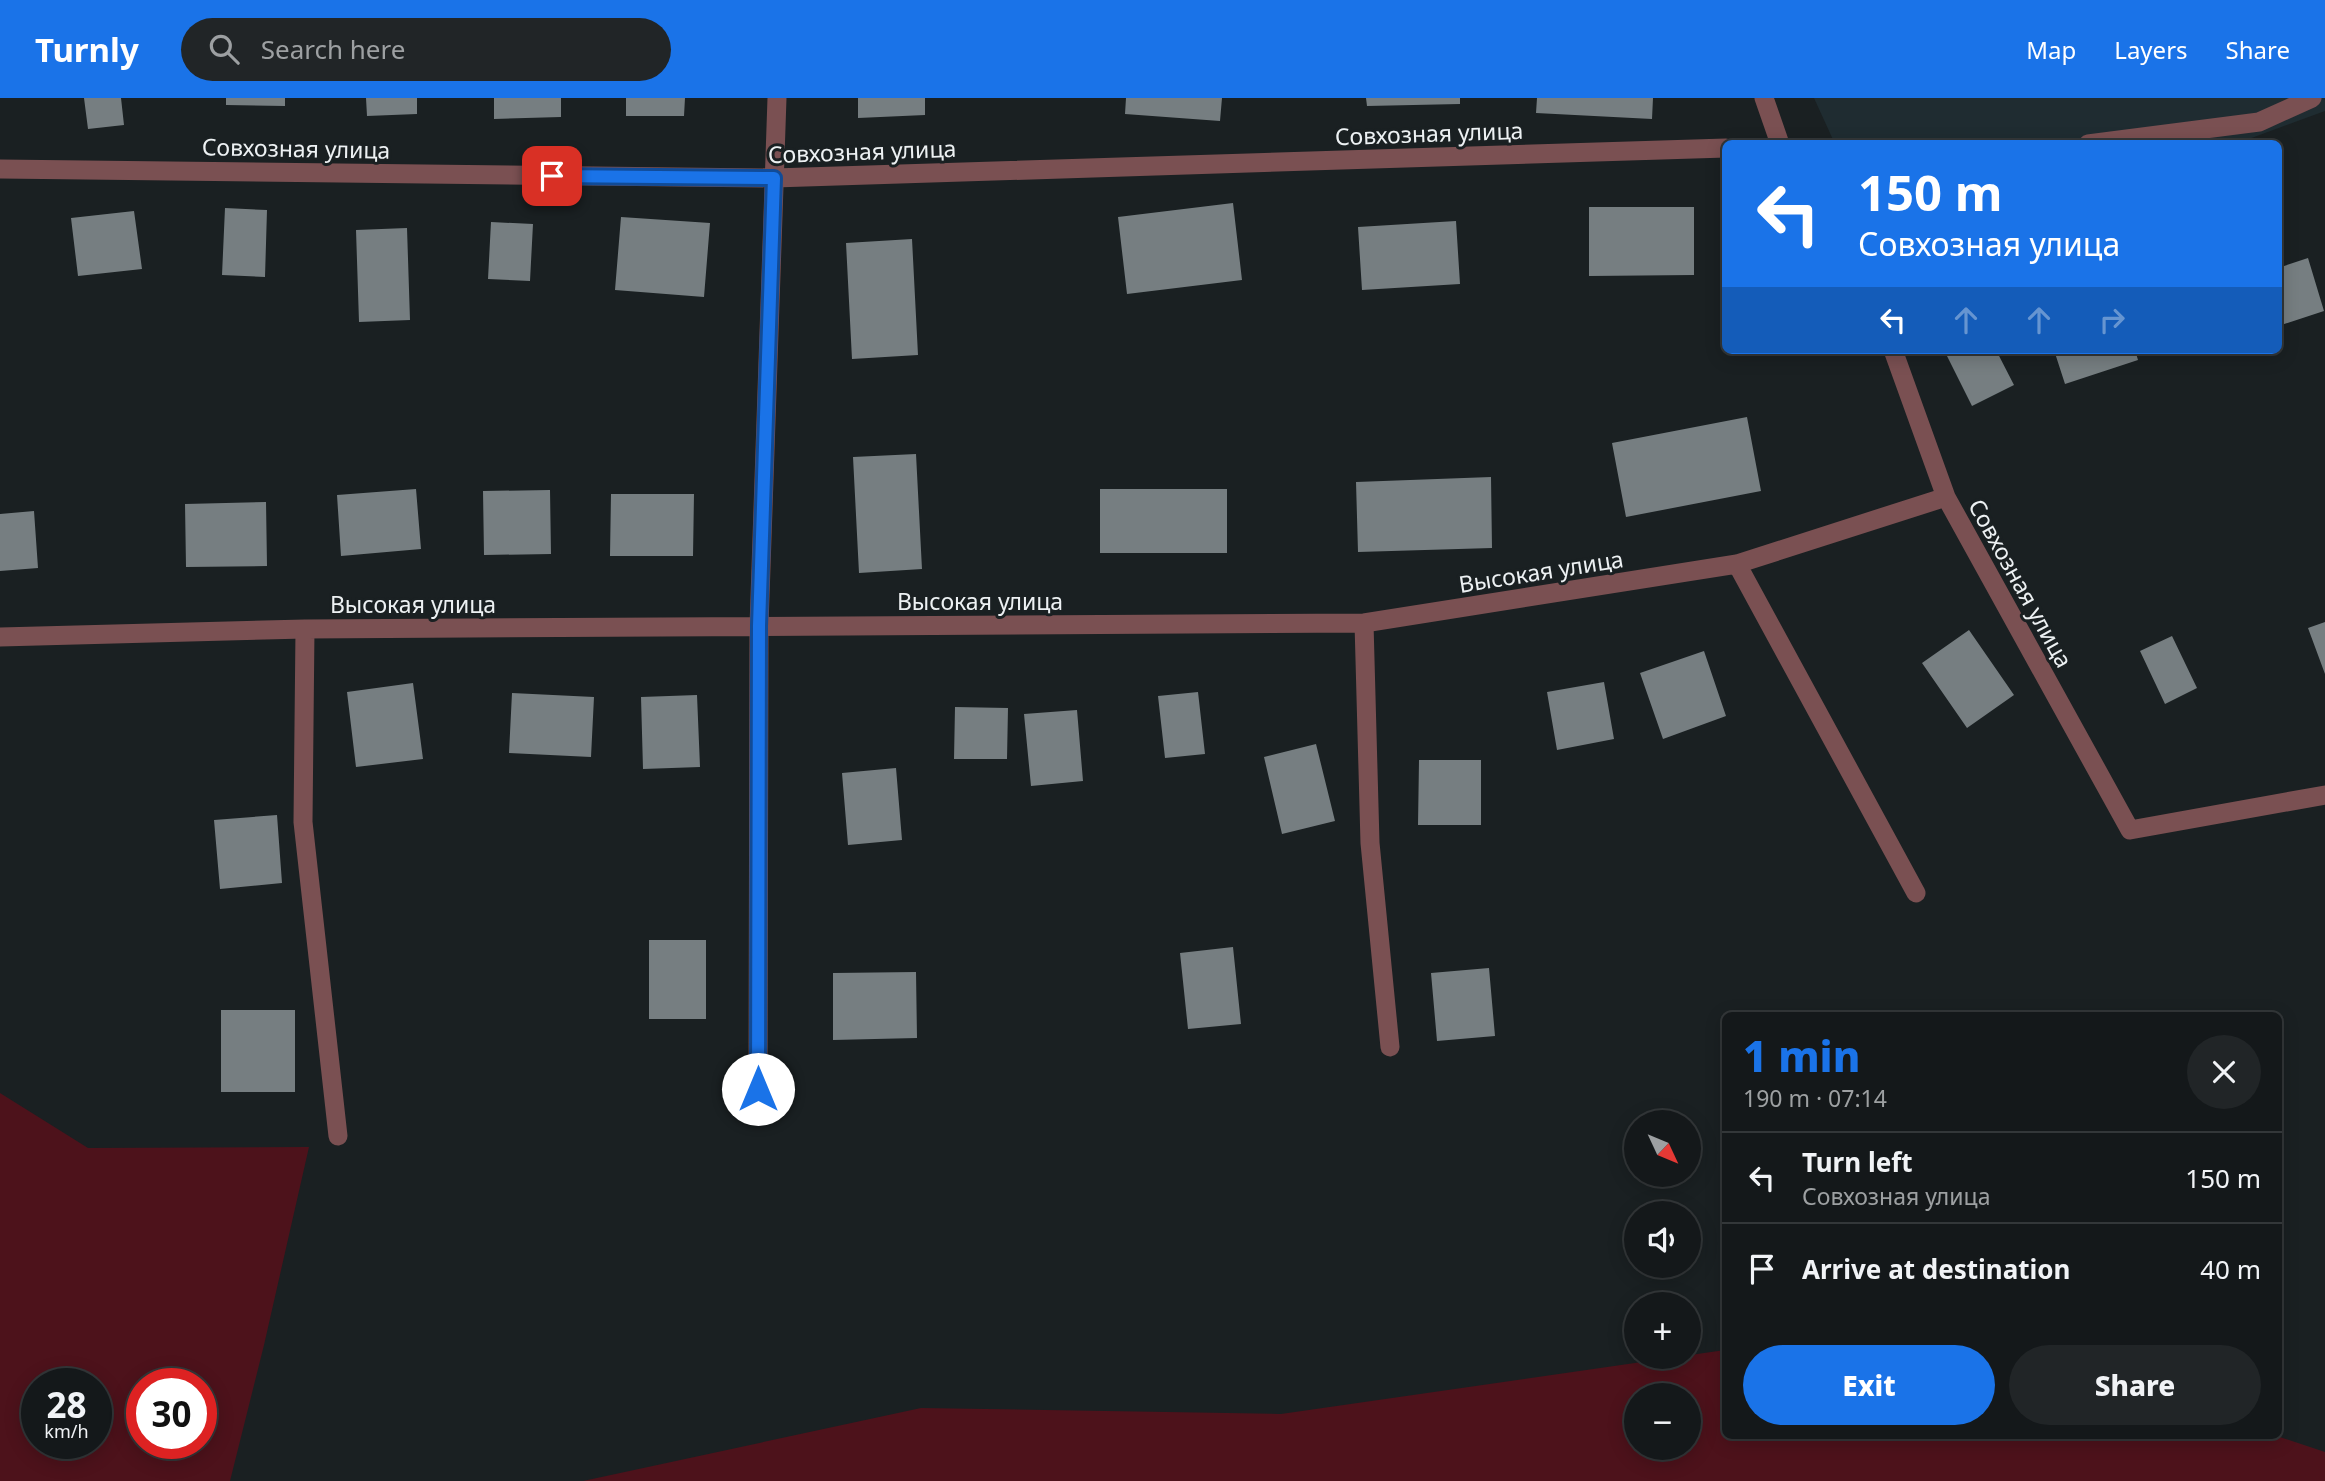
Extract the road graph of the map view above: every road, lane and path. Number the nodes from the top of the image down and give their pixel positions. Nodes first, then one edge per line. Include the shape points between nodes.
1 (777, 98) edge
2 (1764, 98) edge
3 (2312, 98) edge
4 (1779, 140) edge
5 (2119, 140) edge
6 (1722, 148) edge
7 (0, 169) edge
8 (774, 178) junction
9 (1894, 354) edge
10 (1945, 497) junction
11 (1737, 564) junction
12 (1364, 624) junction
13 (759, 626) junction
14 (305, 629) junction
15 (0, 637) edge
16 (2325, 795) edge
17 (1916, 893) dead end
18 (1390, 1046) dead end
19 (758, 1089) dead end
20 (338, 1136) dead end

1 - 8 street
2 - 4 street
3 - 5 street via 2259,122
6 - 8 street, Совхозная улица
7 - 8 street, Совхозная улица
8 - 13 street
9 - 10 street, Совхозная улица
10 - 11 street, Высокая улица
10 - 16 street, Совхозная улица via 2130,830
11 - 12 street, Высокая улица
11 - 17 street
12 - 13 street, Высокая улица
12 - 18 street via 1370,843
13 - 14 street, Высокая улица
13 - 19 street
14 - 15 street, Высокая улица
14 - 20 street via 303,822

